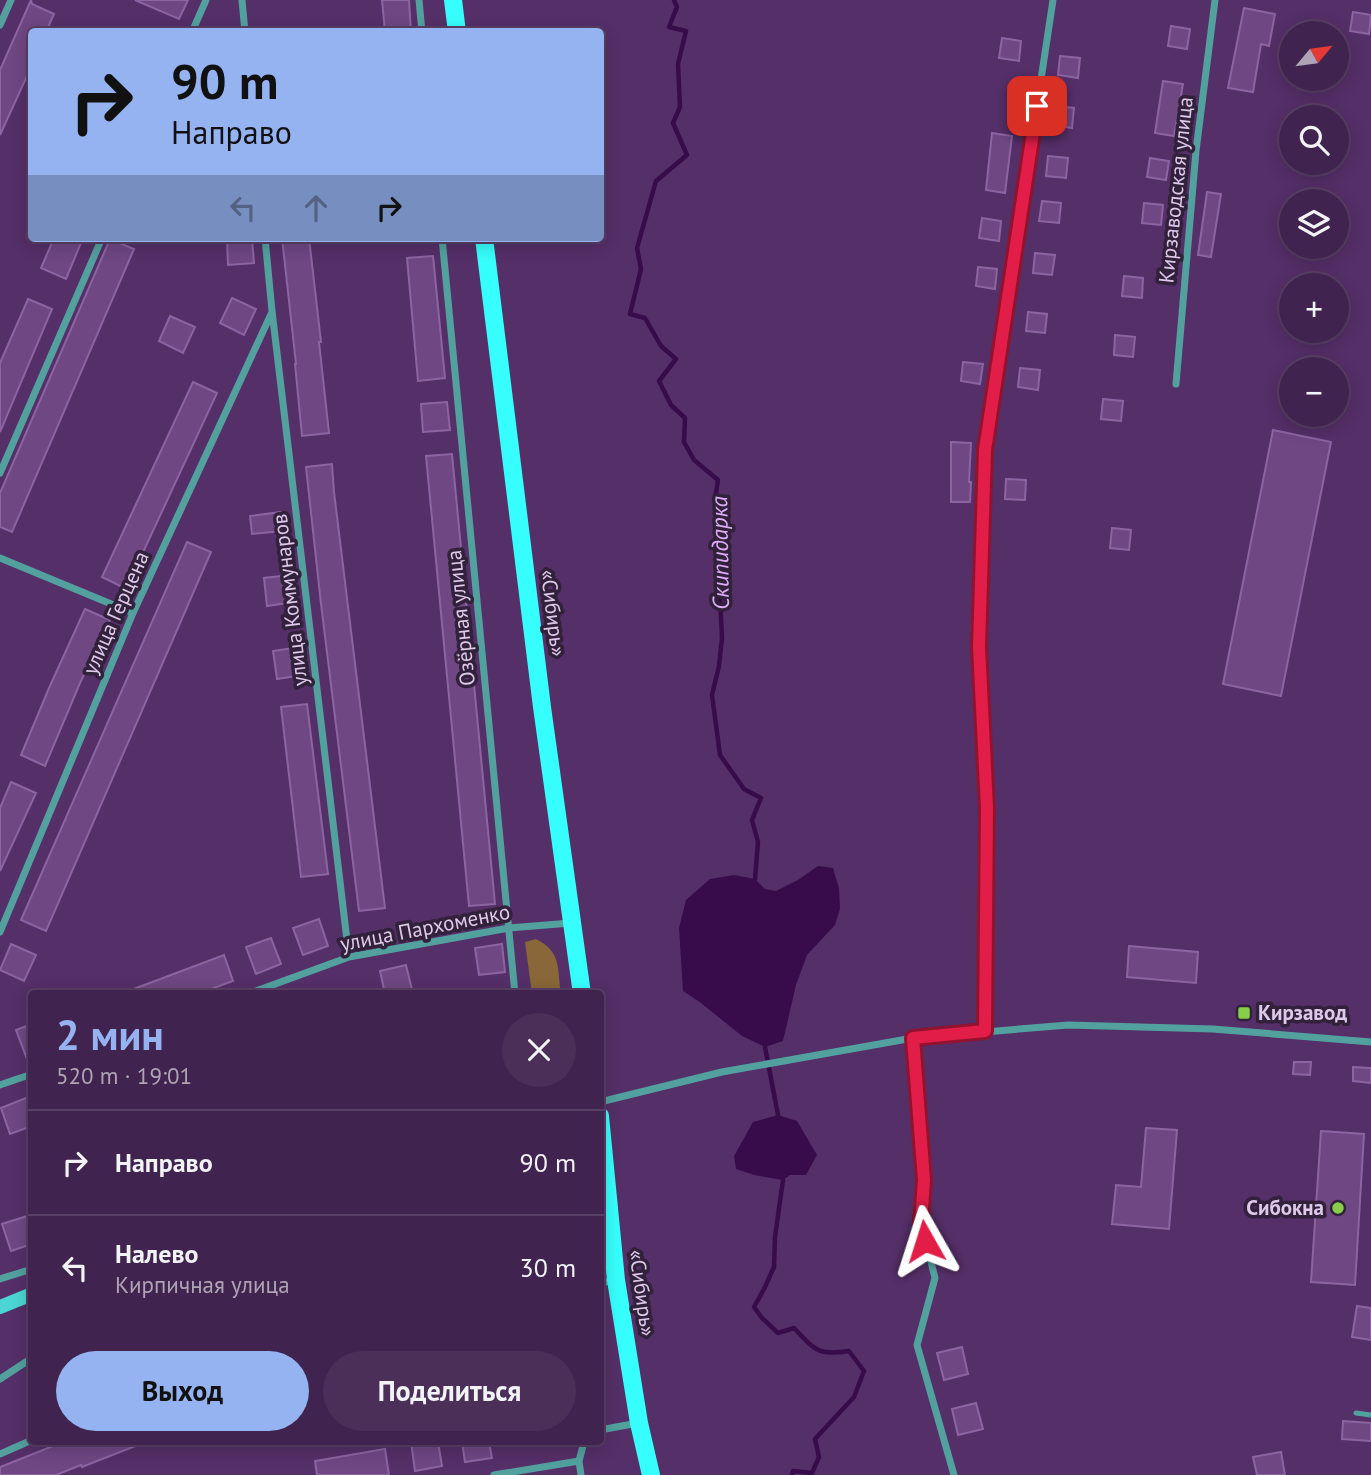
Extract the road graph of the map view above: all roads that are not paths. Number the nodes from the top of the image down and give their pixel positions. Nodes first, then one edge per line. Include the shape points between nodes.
1 (11, 0) edge
2 (206, 0) edge
3 (242, 0) edge
4 (419, 0) edge
5 (453, 0) edge
6 (1053, 0) edge
7 (1215, 0) edge
8 (0, 25) edge
9 (194, 28) edge
10 (245, 28) edge
11 (422, 28) edge
12 (456, 28) edge
13 (100, 242) edge
14 (265, 242) edge
15 (442, 242) edge
16 (485, 242) edge
17 (272, 312) junction
18 (1176, 384) dead end
19 (0, 473) edge
20 (0, 558) edge
21 (133, 612) junction
22 (571, 923) junction
23 (509, 928) junction
24 (0, 932) edge
25 (349, 957) junction
26 (259, 990) edge
27 (515, 990) edge
28 (581, 990) edge
29 (985, 1031) junction
30 (913, 1038) junction
31 (1371, 1042) edge
32 (28, 1075) edge
33 (0, 1085) edge
34 (604, 1101) edge
35 (604, 1199) edge
36 (28, 1270) edge
37 (0, 1279) edge
38 (608, 1282) edge
39 (28, 1296) edge
40 (0, 1307) edge
41 (28, 1361) edge
42 (0, 1379) edge
43 (1356, 1413) dead end
44 (1371, 1415) edge
45 (639, 1423) junction
46 (604, 1429) edge
47 (28, 1442) edge
48 (583, 1445) edge
49 (0, 1454) edge
50 (579, 1461) junction
51 (494, 1475) edge
52 (581, 1475) edge
53 (651, 1475) edge
54 (954, 1475) edge

1 - 8 street
2 - 9 street
3 - 10 street
4 - 11 street
5 - 12 main road
6 - 29 street via 985,450 979,647 987,808
7 - 18 street, Кирзаводская улица via 1196,151
13 - 19 street
14 - 17 street, улица Коммунаров
15 - 23 street, Озёрная улица
16 - 22 main road, «Сибирь»
17 - 21 street, улица Герцена
17 - 25 street, улица Коммунаров
20 - 21 street
21 - 24 street, улица Герцена
22 - 23 street, улица Пархоменко
22 - 28 main road, «Сибирь»
23 - 25 street, улица Пархоменко
23 - 27 street, Озёрная улица
25 - 26 street, улица Пархоменко
29 - 30 street
29 - 31 street via 1081,1025 1213,1029
30 - 34 street via 722,1072
30 - 54 street via 924,1180 921,1222 934,1279 917,1345
32 - 33 street
35 - 38 main road, «Сибирь»
36 - 37 street
38 - 45 main road, «Сибирь»
39 - 40 street
41 - 42 street
43 - 44 lane
45 - 46 street
45 - 53 main road, «Сибирь»
47 - 49 street
48 - 50 street
50 - 51 street
50 - 52 street

